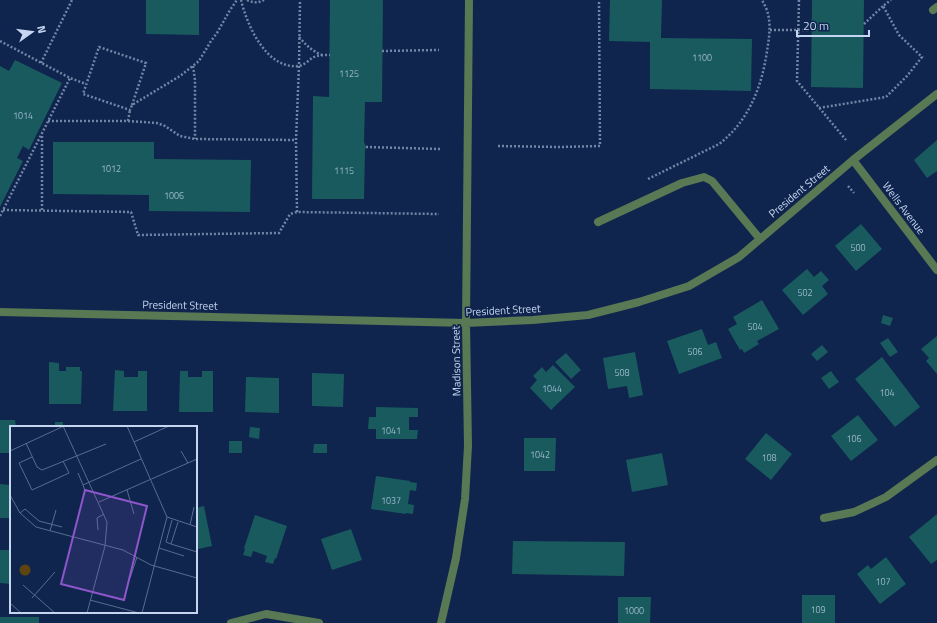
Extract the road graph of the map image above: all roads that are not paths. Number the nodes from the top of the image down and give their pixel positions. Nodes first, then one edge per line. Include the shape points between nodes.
1 (468, 0) edge
2 (937, 94) edge
3 (854, 160) junction
4 (598, 222) dead end
5 (760, 239) junction
6 (937, 270) edge
7 (0, 312) edge
8 (466, 323) junction
9 (937, 460) edge
10 (824, 518) dead end
11 (231, 623) edge
12 (319, 623) edge
13 (441, 623) edge

1 - 8 street, Madison Street
2 - 3 street, President Street
3 - 5 street, President Street
3 - 6 street, Wells Avenue
4 - 5 street via 682,183 704,177 712,181
5 - 8 street, President Street via 739,257 689,286 639,302 588,315
7 - 8 street, President Street
8 - 13 street, Madison Street via 468,446 465,499 456,558
9 - 10 street via 886,497 854,512
11 - 12 street via 266,614

